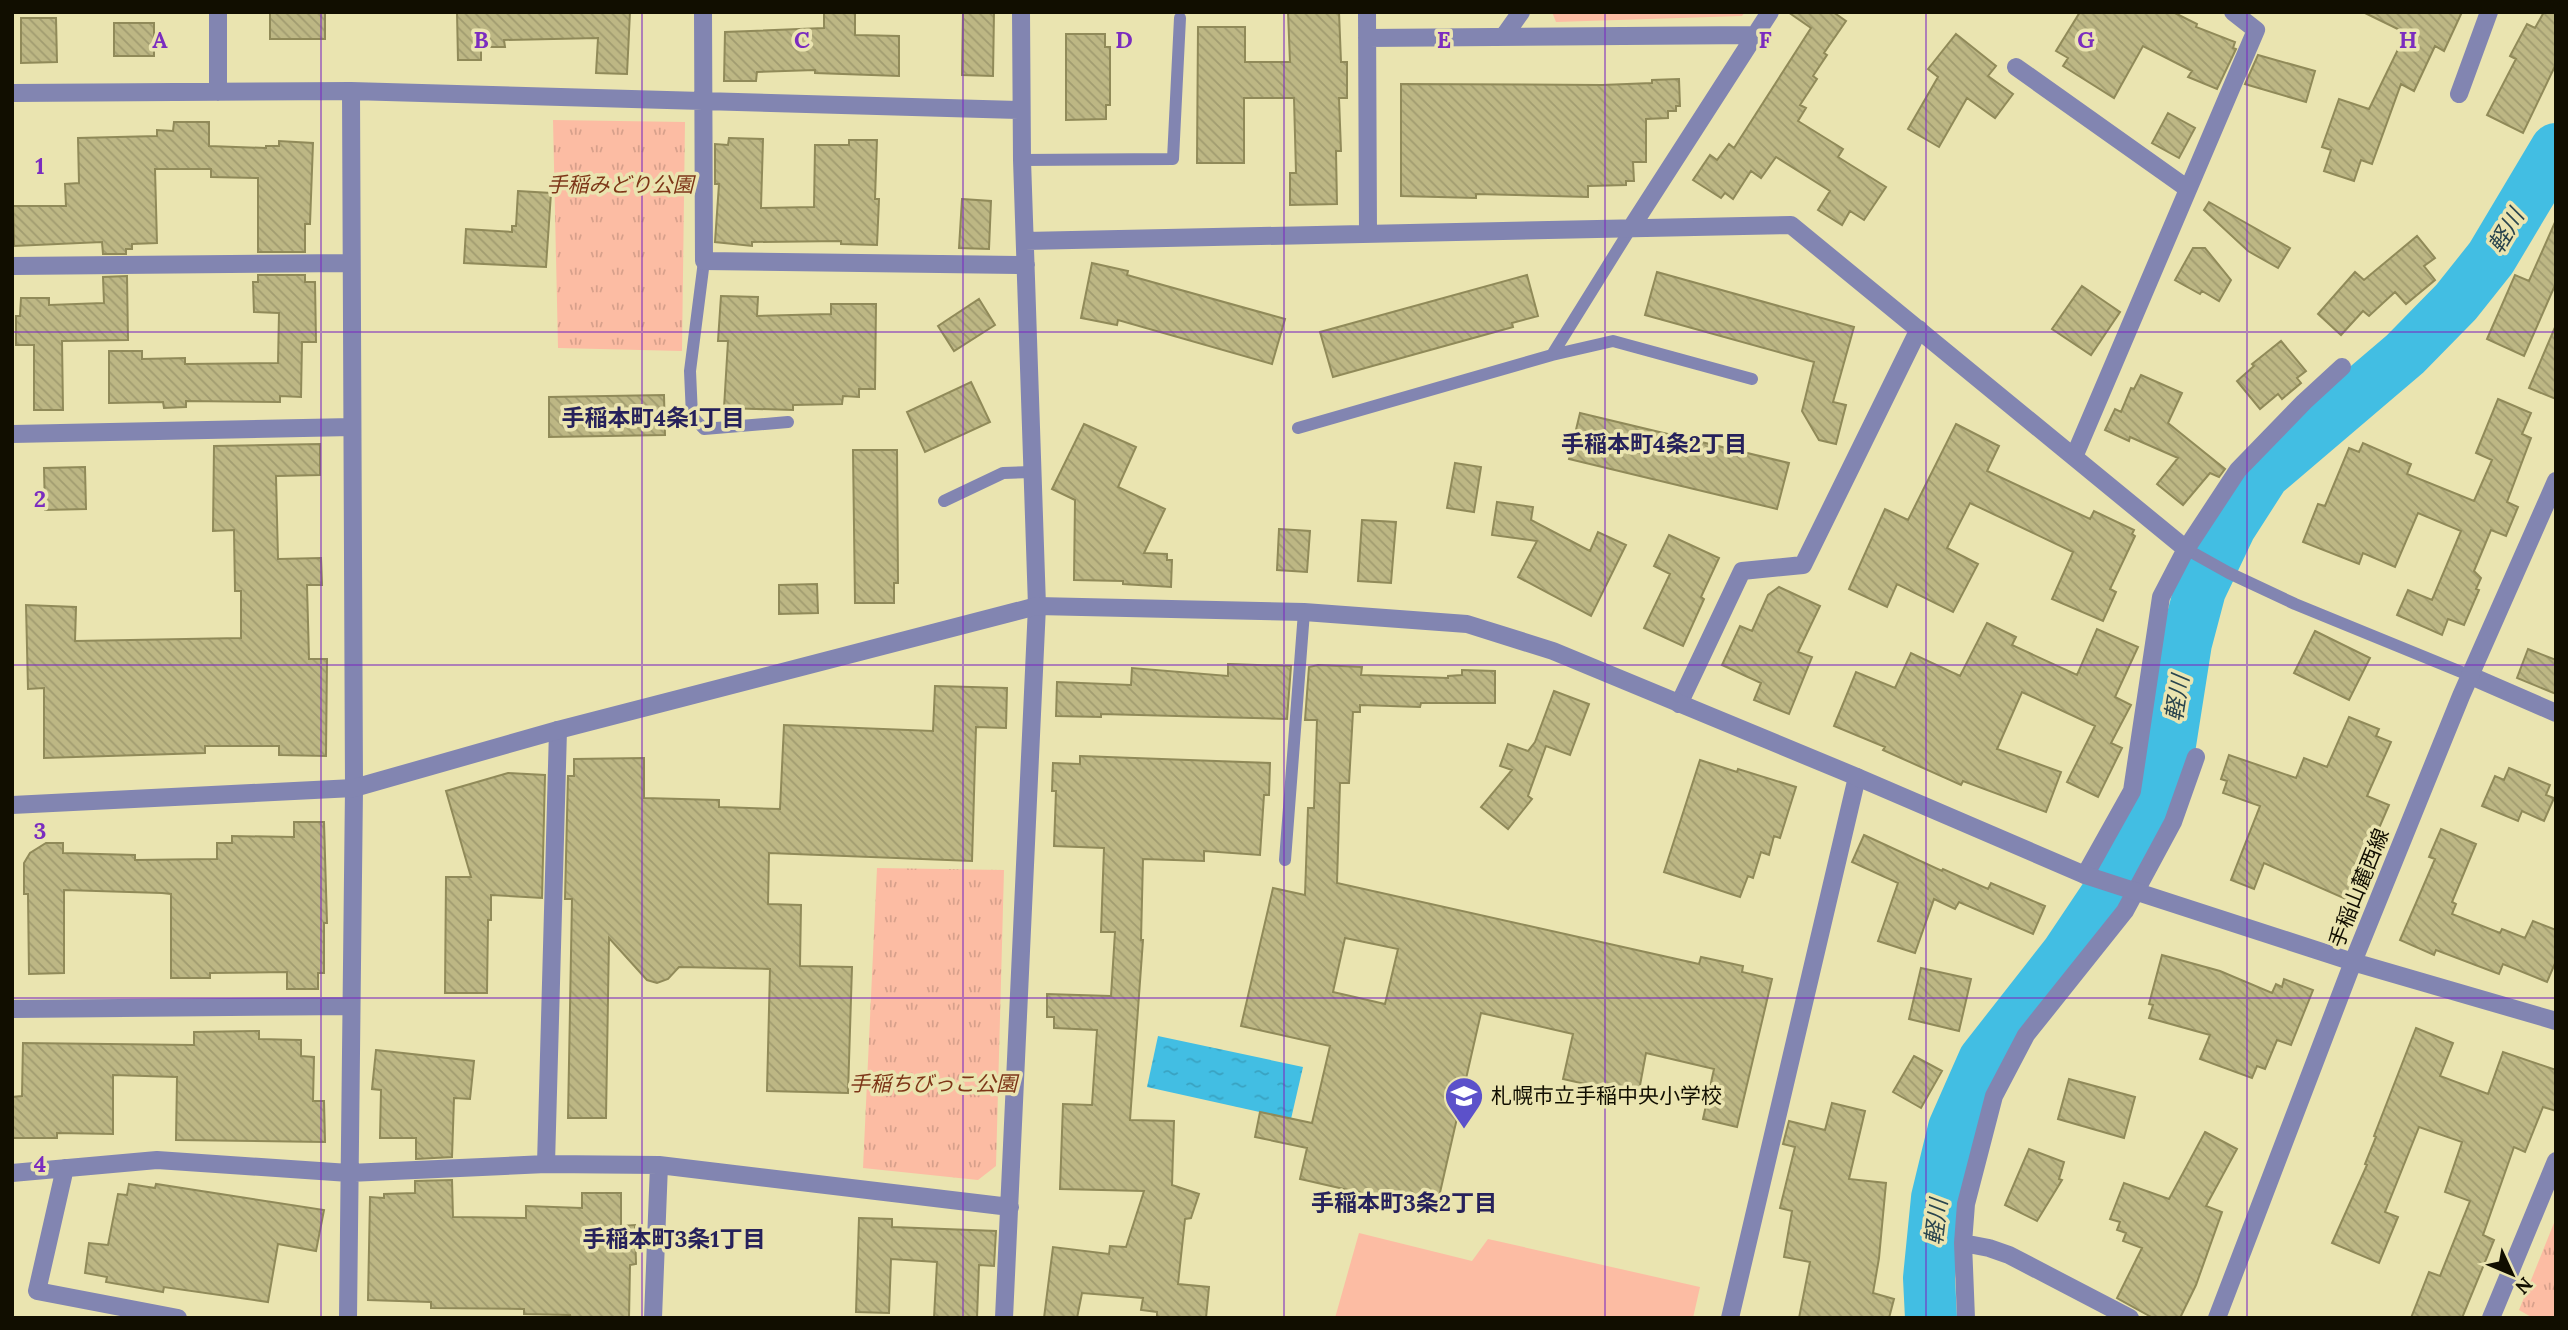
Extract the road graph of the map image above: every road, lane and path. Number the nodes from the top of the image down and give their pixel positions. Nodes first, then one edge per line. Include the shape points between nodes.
1 (218, 12) edge
2 (703, 12) edge
3 (1021, 12) edge
4 (1367, 12) edge
5 (1521, 12) edge
6 (1770, 12) edge
7 (2233, 12) edge
8 (2489, 12) edge
9 (1180, 18) dead end
10 (1755, 35) junction
11 (1504, 36) junction
12 (1367, 38) junction
13 (2016, 67) dead end
14 (351, 91) junction
15 (218, 92) junction
16 (12, 93) edge
17 (2459, 94) dead end
18 (704, 101) junction
19 (1021, 110) junction
20 (1022, 160) junction
21 (2188, 188) junction
22 (1631, 228) junction
23 (1368, 233) junction
24 (1025, 241) junction
25 (704, 261) junction
26 (351, 263) junction
27 (1026, 265) junction
28 (12, 266) edge
29 (1919, 329) junction
30 (1552, 355) junction
31 (2342, 367) dead end
32 (1752, 379) dead end
33 (788, 422) dead end
34 (352, 427) junction
35 (1298, 428) dead end
36 (12, 433) edge
37 (2074, 457) junction
38 (1032, 472) junction
39 (2556, 481) edge
40 (944, 501) dead end
41 (2193, 554) junction
42 (1037, 606) junction
43 (1304, 612) junction
44 (2470, 676) junction
45 (1679, 704) junction
46 (2556, 713) edge
47 (558, 730) junction
48 (2196, 757) dead end
49 (1857, 777) junction
50 (354, 788) junction
51 (12, 805) edge
52 (1285, 860) dead end
53 (2085, 875) junction
54 (2137, 891) junction
55 (2353, 961) junction
56 (351, 1006) junction
57 (12, 1009) edge
58 (2556, 1021) edge
59 (2556, 1161) edge
60 (546, 1164) junction
61 (659, 1165) junction
62 (65, 1168) junction
63 (12, 1173) edge
64 (349, 1173) junction
65 (1010, 1207) junction
66 (1963, 1243) junction
67 (178, 1318) edge
68 (348, 1318) edge
69 (653, 1318) edge
70 (1004, 1318) edge
71 (1730, 1318) edge
72 (1966, 1318) edge
73 (2130, 1318) edge
74 (2217, 1318) edge
75 (2491, 1318) edge

1 - 15 street
2 - 18 street
3 - 19 street
4 - 12 street
5 - 11 street
6 - 10 street
7 - 21 street via 2256,30
8 - 17 street
9 - 20 lane via 1173,159
10 - 11 street
10 - 22 street
11 - 12 street
12 - 23 street
13 - 21 street
14 - 15 street
14 - 18 street
14 - 26 street
15 - 16 street
18 - 19 street
18 - 25 street
19 - 20 street
20 - 24 street
21 - 37 street
22 - 23 street
22 - 29 street via 1791,225
22 - 30 lane
23 - 24 street
24 - 27 street
25 - 27 street
25 - 33 lane via 690,371 692,415 704,429
26 - 28 street
26 - 34 street
27 - 38 street
29 - 37 street
29 - 45 street via 1803,565 1742,571
30 - 32 lane via 1613,341
30 - 35 lane
31 - 41 street via 2238,470
34 - 36 street
34 - 50 street
37 - 41 street
38 - 40 lane via 1003,474
38 - 42 street
39 - 44 street, 手稲山麓西線
41 - 44 lane via 2295,604
41 - 53 street via 2161,597 2132,790
42 - 43 street
42 - 47 street
42 - 65 street
43 - 45 street via 1467,624 1553,651
43 - 52 lane
44 - 46 street
44 - 55 street, 手稲山麓西線
45 - 49 street
47 - 50 street
47 - 60 street
48 - 54 street via 2173,822
49 - 53 street
49 - 71 street
50 - 51 street
50 - 56 street
53 - 54 street
54 - 55 street
54 - 66 street via 2025,1035 1994,1096 1966,1204
55 - 58 street
55 - 74 street, 手稲山麓西線
56 - 57 street
56 - 64 street
59 - 75 street
60 - 61 street
60 - 64 street
61 - 65 street
61 - 69 street
62 - 63 street
62 - 64 street via 157,1160
62 - 67 street via 37,1291
64 - 68 street
65 - 70 street
66 - 72 street
66 - 73 street via 2009,1255

